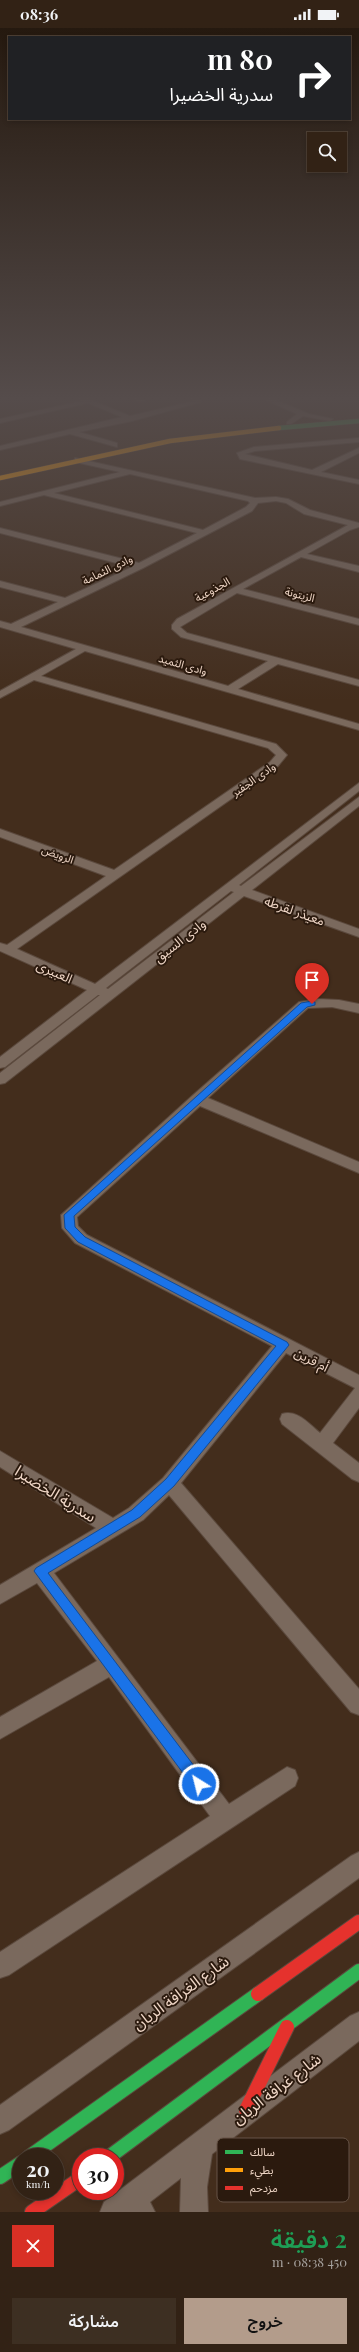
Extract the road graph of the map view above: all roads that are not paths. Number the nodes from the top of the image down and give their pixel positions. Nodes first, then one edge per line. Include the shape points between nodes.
1 (28, 497) edge
2 (60, 497) edge
3 (242, 497) edge
4 (253, 501) junction
5 (0, 504) edge
6 (358, 525) edge
7 (0, 530) edge
8 (203, 532) junction
9 (299, 554) junction
10 (140, 566) junction
11 (359, 569) edge
12 (0, 584) edge
13 (235, 590) junction
14 (66, 602) junction
15 (359, 622) edge
16 (0, 624) edge
17 (13, 627) junction
18 (84, 648) junction
19 (277, 660) junction
20 (34, 677) junction
21 (359, 683) edge
22 (229, 690) junction
23 (0, 695) edge
24 (359, 727) edge
25 (359, 786) edge
26 (359, 800) edge
27 (0, 833) edge
28 (116, 875) junction
29 (236, 889) junction
30 (359, 934) edge
31 (4, 948) edge
32 (96, 990) junction
33 (110, 994) junction
34 (359, 1009) edge
35 (0, 1064) edge
36 (0, 1080) edge
37 (198, 1099) junction
38 (359, 1168) edge
39 (283, 1345) junction
40 (359, 1384) edge
41 (359, 1394) edge
42 (289, 1419) dead end
43 (321, 1445) junction
44 (0, 1458) edge
45 (359, 1474) edge
46 (170, 1483) junction
47 (113, 1528) junction
48 (40, 1571) junction
49 (0, 1595) edge
50 (112, 1664) junction
51 (359, 1705) edge
52 (0, 1729) edge
53 (288, 1778) dead end
54 (226, 1820) junction
55 (359, 1864) edge
56 (359, 1922) edge
57 (0, 1966) edge
58 (359, 1971) edge
59 (289, 2023) junction
60 (359, 2025) edge
61 (246, 2110) junction
62 (0, 2121) edge
63 (200, 2147) junction
64 (43, 2148) edge
65 (121, 2148) edge
66 (12, 2169) edge
67 (0, 2177) edge
68 (72, 2184) edge
69 (124, 2211) edge
70 (32, 2212) edge
71 (194, 2212) edge

1 - 5 street
2 - 8 street
3 - 4 street
4 - 6 street via 288,501 307,512
4 - 8 street, وادى الثمامة via 249,509
6 - 9 street, الجذوعية via 347,528
7 - 10 street
8 - 10 street, وادى الثمامة
9 - 11 street
9 - 13 street, الجذوعية
10 - 14 street, وادى الثمامة
12 - 14 street
13 - 15 street, الزيتونة
13 - 19 street, الجذوعية via 180,621 175,627 176,630 184,635
14 - 17 street, وادى الثمامة
16 - 17 street, وادى الثميد
17 - 18 street, وادى الثميد
18 - 20 street
18 - 22 street, وادى الثميد
19 - 21 street, الجذوعية
19 - 22 street
20 - 23 street
20 - 28 street, وادى الجفير via 272,746 282,756
22 - 24 street, وادى الثميد
25 - 29 street, وادى السيق
26 - 29 street, وادى السيق
27 - 28 street, الرويض
28 - 31 street, وادى الجفير
29 - 30 street, معيذر لقرطه
29 - 32 street, وادى السيق
29 - 33 street, وادى السيق
31 - 32 street, العبيرى
32 - 33 street, العبيرى
32 - 35 street, وادى السيق
33 - 36 street, وادى السيق
34 - 37 street, أم قرين via 342,1003 320,1002 304,1005
37 - 38 street
37 - 39 street, أم قرين via 69,1215 70,1228 81,1239
39 - 40 street, أم قرين
39 - 46 street, سدرية الخضيرا
41 - 43 street
42 - 43 street
43 - 45 street
44 - 47 street, سدرية الخضيرا
46 - 47 street, سدرية الخضيرا via 136,1514
46 - 51 street
47 - 48 street, سدرية الخضيرا
48 - 49 street, سدرية الخضيرا
48 - 50 street
50 - 52 street
50 - 54 street
53 - 54 street
54 - 57 street
55 - 62 street, شارع الغرافة الريان
56 - 64 main road
58 - 59 main road
59 - 61 main road
59 - 65 main road
60 - 61 street, شارع غرافة الريان
61 - 63 street, شارع غرافة الريان
63 - 69 street, شارع غرافة الريان
63 - 71 street via 193,2187
66 - 67 main road
68 - 70 main road

